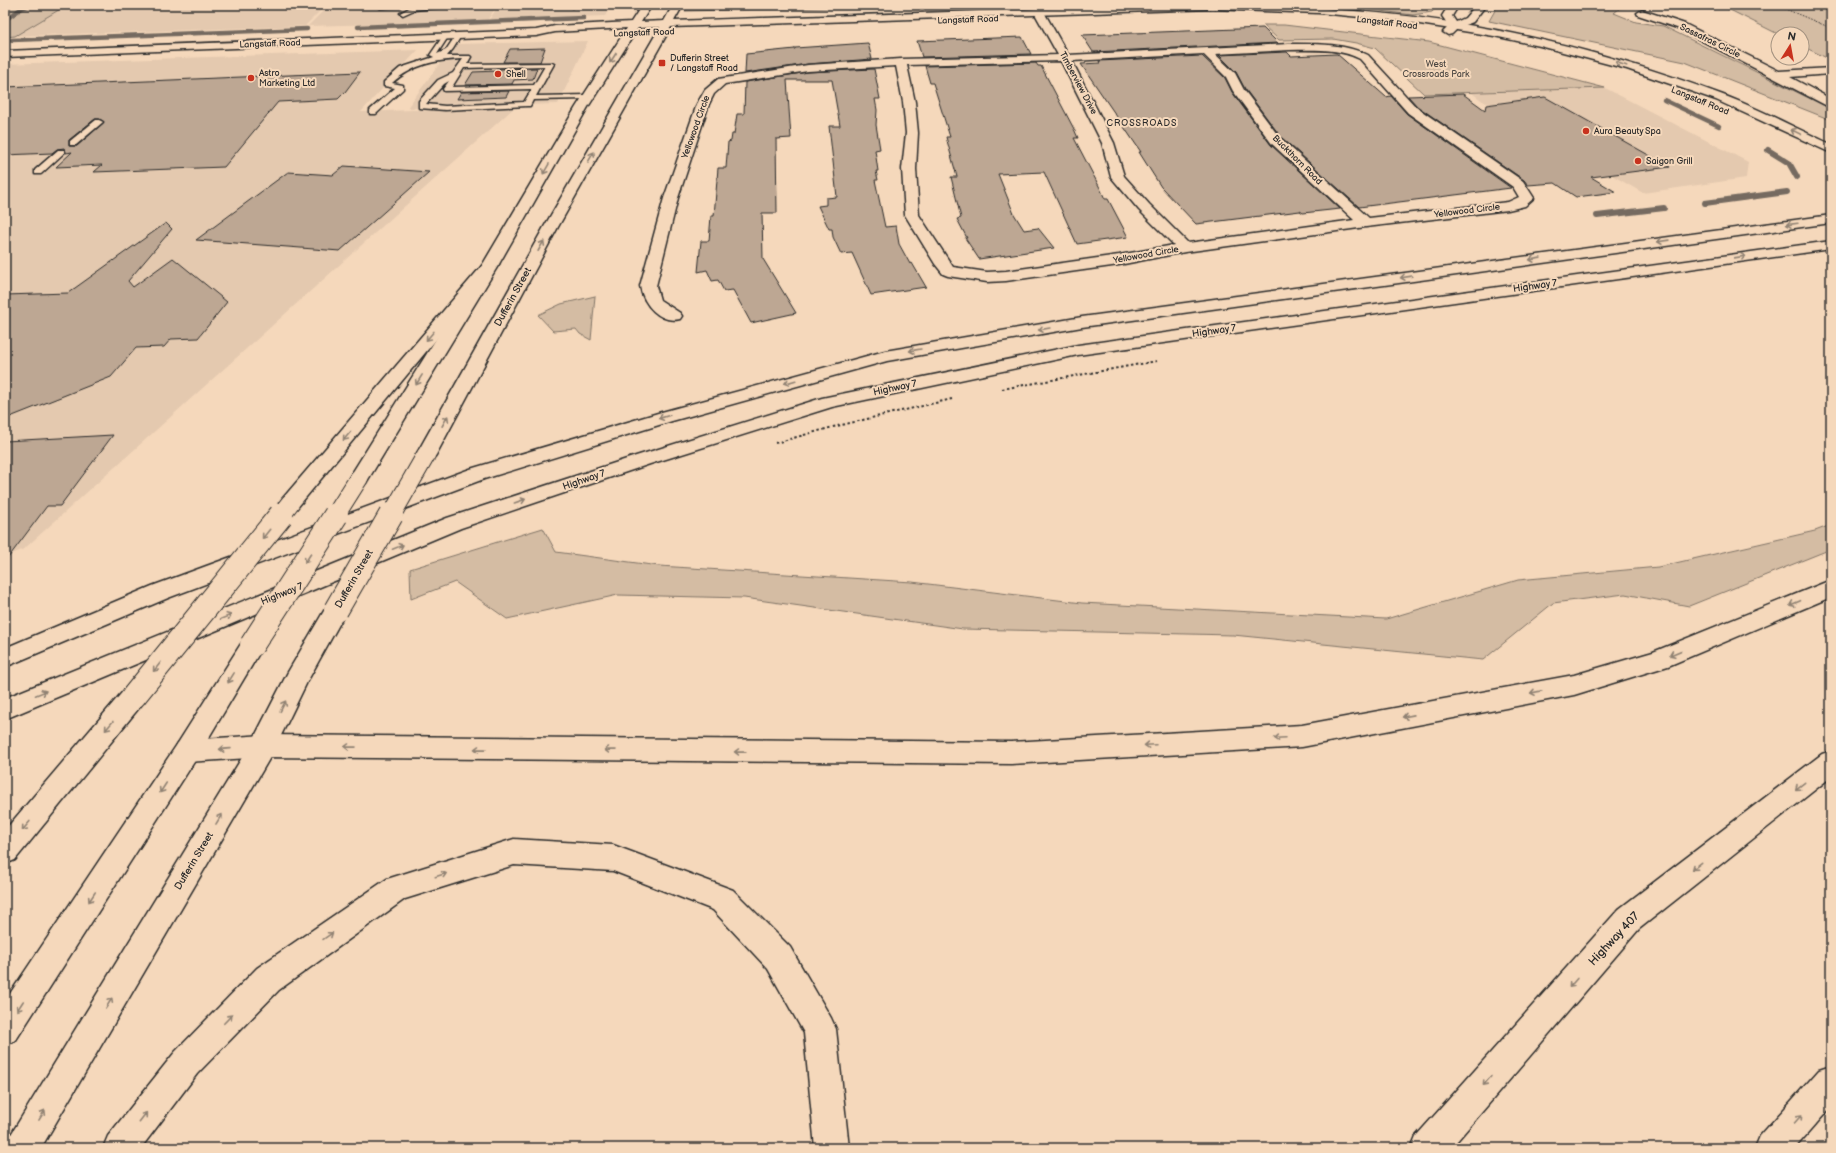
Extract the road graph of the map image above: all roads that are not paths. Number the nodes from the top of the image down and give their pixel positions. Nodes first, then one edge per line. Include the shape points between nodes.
1 (401, 5) edge
2 (445, 5) edge
3 (647, 5) edge
4 (678, 5) edge
5 (1454, 5) edge
6 (1481, 5) edge
7 (382, 7) dead end
8 (1309, 7) edge
9 (403, 13) dead end
10 (1642, 13) dead end
11 (1041, 15) junction
12 (664, 28) junction
13 (632, 29) junction
14 (1451, 29) junction
15 (458, 36) junction
16 (445, 37) junction
17 (1207, 52) junction
18 (5, 54) edge
19 (439, 58) junction
20 (1065, 58) junction
21 (901, 62) junction
22 (462, 66) junction
23 (1831, 71) edge
24 (1777, 74) junction
25 (456, 75) junction
26 (511, 80) dead end
27 (484, 81) dead end
28 (537, 87) junction
29 (480, 88) junction
30 (506, 88) junction
31 (588, 97) junction
32 (530, 98) junction
33 (1831, 104) edge
34 (373, 112) dead end
35 (99, 122) dead end
36 (73, 143) dead end
37 (1831, 149) edge
38 (61, 152) dead end
39 (1810, 152) dead end
40 (38, 172) dead end
41 (1831, 219) edge
42 (1366, 223) junction
43 (1831, 244) edge
44 (1185, 248) junction
45 (491, 264) junction
46 (674, 316) dead end
47 (1831, 588) edge
48 (5, 658) edge
49 (5, 709) edge
50 (263, 746) junction
51 (187, 751) junction
52 (1831, 762) edge
53 (5, 851) edge
54 (5, 1029) edge
55 (1831, 1082) edge
56 (22, 1148) edge
57 (120, 1148) edge
58 (832, 1148) edge
59 (1428, 1148) edge
60 (1772, 1148) edge

1 - 7 lane
2 - 9 lane via 413,8
3 - 13 main road
4 - 12 main road, Dufferin Street
5 - 14 main road via 1447,16
6 - 14 main road via 1469,20
8 - 11 main road, Langstaff Road via 1212,6
8 - 14 main road, Langstaff Road via 1409,19
10 - 24 main road, Sassafras Circle via 1681,26
11 - 12 main road, Langstaff Road
11 - 14 main road, Langstaff Road via 1267,14 1345,18
11 - 20 main road, Timberview Drive
12 - 13 main road, Langstaff Road
50 -> 12 main road, Dufferin Street, bridge via 297,679 426,455
13 - 15 main road, Langstaff Road via 550,36 536,33
13 -> 31 main road
37 -> 14 main road, Langstaff Road via 1720,98 1610,61 1518,38
14 - 39 main road, Langstaff Road via 1590,64 1665,87 1720,108
15 - 16 main road, Langstaff Road
15 - 19 lane via 446,54
16 - 18 main road, Langstaff Road
16 - 19 lane via 433,55
17 - 20 main road, Yellowood Circle
17 - 42 main road, Buckthorn Road via 1231,76 1276,141
17 - 42 main road, Yellowood Circle via 1322,47 1344,50 1364,57 1412,110 1518,184 1527,198 1508,206
19 - 22 lane via 468,58
19 - 34 lane via 403,70 387,84 400,87
20 - 21 main road, Yellowood Circle
20 - 44 main road, Timberview Drive via 1108,143 1118,177
21 - 44 main road, Yellowood Circle via 912,133 909,169 912,215 948,272 987,277 1006,276
21 - 46 main road, Yellowood Circle via 808,68 736,78 722,81 709,92 671,198 648,286 653,304
22 - 25 lane
22 - 28 lane via 493,68 550,64
23 - 24 main road, Sassafras Circle
24 - 33 main road, Sassafras Circle
25 - 29 lane via 446,89
25 - 32 lane via 441,82 422,106 446,108 527,104
26 - 30 lane
27 - 29 lane
28 - 30 lane
28 - 32 lane
29 - 30 lane
31 - 32 lane
31 -> 45 main road
35 - 36 lane
38 - 40 lane
41 -> 48 main road via 1082,322 885,356 665,417 477,474 160,592
42 - 44 main road, Yellowood Circle
49 -> 43 main road, Highway 7 via 454,524 643,460 828,402 1078,350
45 -> 51 main road, bridge
45 -> 53 main road, bridge via 290,503
47 -> 50 main road via 1660,659 1574,685 1302,736 1011,753
50 -> 51 main road
56 -> 50 main road, Dufferin Street
51 -> 54 main road
52 -> 59 main road, Highway 407 via 1629,919
60 -> 55 main road
57 -> 58 main road via 186,1063 268,979 397,888 514,852 613,858 723,900 779,958 820,1029

